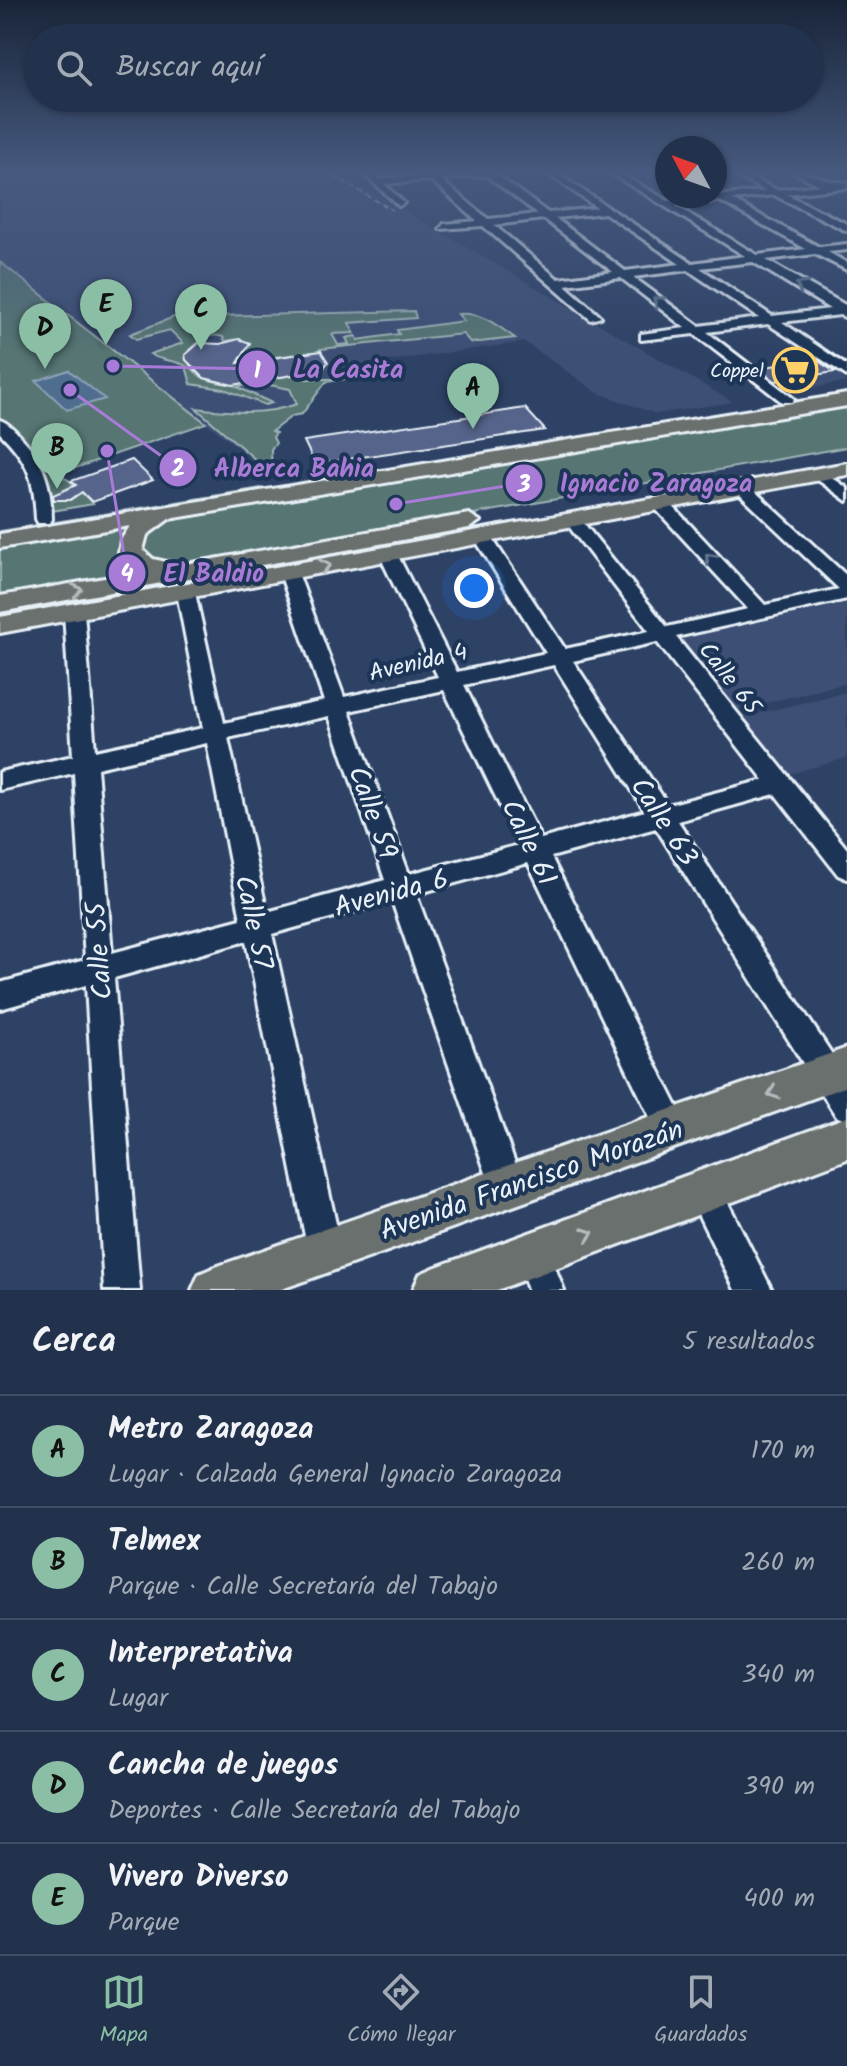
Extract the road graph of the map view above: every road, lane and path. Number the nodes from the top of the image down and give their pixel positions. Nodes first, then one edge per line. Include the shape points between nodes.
1 (496, 232) edge
2 (568, 232) edge
3 (639, 232) edge
4 (713, 232) edge
5 (784, 232) edge
6 (847, 247) edge
7 (818, 251) junction
8 (755, 258) junction
9 (689, 266) junction
10 (847, 267) edge
11 (623, 274) junction
12 (553, 283) junction
13 (845, 311) edge
14 (595, 317) dead end
15 (769, 320) junction
16 (696, 330) junction
17 (645, 337) dead end
18 (847, 372) edge
19 (847, 390) edge
20 (787, 399) junction
21 (847, 400) edge
22 (1, 426) edge
23 (609, 434) junction
24 (847, 453) edge
25 (847, 469) edge
26 (820, 474) junction
27 (742, 488) junction
28 (847, 496) edge
29 (660, 503) junction
30 (167, 513) junction
31 (44, 519) junction
32 (572, 520) junction
33 (0, 526) edge
34 (482, 536) junction
35 (0, 541) edge
36 (388, 554) junction
37 (289, 573) junction
38 (185, 582) junction
39 (847, 586) edge
40 (847, 593) edge
41 (0, 604) edge
42 (74, 612) junction
43 (761, 612) junction
44 (0, 625) edge
45 (662, 634) junction
46 (560, 657) junction
47 (451, 681) junction
48 (336, 706) junction
49 (211, 737) junction
50 (84, 763) junction
51 (0, 781) edge
52 (781, 784) junction
53 (663, 817) junction
54 (527, 850) junction
55 (847, 868) edge
56 (401, 889) junction
57 (257, 928) junction
58 (99, 970) junction
59 (0, 996) edge
60 (840, 1082) edge
61 (672, 1129) junction
62 (847, 1138) edge
63 (507, 1187) junction
64 (704, 1191) junction
65 (325, 1251) junction
66 (540, 1272) edge
67 (122, 1290) edge
68 (215, 1290) edge
69 (436, 1290) edge
70 (754, 1290) edge

1 - 12 street
2 - 11 street
3 - 9 street
4 - 8 street
5 - 7 street
6 - 7 street
7 - 8 street
7 - 10 street
8 - 9 street
13 -> 8 street
9 - 11 street
9 - 15 street
11 - 12 street
16 -> 11 street
12 - 14 street
13 - 15 street
15 - 16 street
15 - 18 street
16 - 17 street
16 - 20 street
19 - 20 main road
20 - 23 main road
21 - 23 main road
22 - 31 street via 39,469
23 - 30 main road
23 - 31 main road
24 - 38 main road
25 - 26 main road
26 - 27 main road
26 - 28 street
27 - 29 main road
27 - 39 street
29 - 32 main road
43 -> 29 street
30 - 35 main road
30 - 38 main road via 138,529 131,552
31 - 33 main road
32 - 34 main road
32 - 45 street, Calle 65
34 - 36 main road
34 - 46 street, Calle 63
37 -> 36 main road
36 - 47 street, Calle 61
37 - 38 main road
37 - 48 street, Calle 59
41 -> 38 main road
38 - 42 main road
38 - 49 street, Calle 57
40 - 43 street, Avenida 4
42 - 44 main road
42 - 50 street, Calle 55
43 - 45 street, Avenida 4
45 - 46 street, Avenida 4
45 - 52 street, Calle 65
46 - 47 street, Avenida 4
46 - 53 street, Calle 63
47 - 48 street, Avenida 4
47 - 54 street, Calle 61
48 - 49 street, Avenida 4
48 - 56 street, Calle 59
49 - 50 street, Avenida 4
49 - 57 street, Calle 57
50 - 51 street, Avenida 4
50 - 58 street, Calle 55
52 - 53 street, Avenida 6
52 - 55 street, Calle 65
53 - 54 street, Avenida 6
53 - 60 street, Calle 63
54 - 56 street, Avenida 6
54 - 61 street, Calle 61 via 549,881
56 - 57 street, Avenida 6
56 - 63 street, Calle 59
57 - 58 street, Avenida 6
57 - 65 street, Calle 57
58 - 59 street, Avenida 6
58 - 67 street, Calle 55
60 -> 61 main road, Avenida Francisco Morazán
61 - 63 main road, Avenida Francisco Morazán
62 - 64 main road
63 - 65 main road, Avenida Francisco Morazán
66 -> 64 main road
64 - 70 street
65 - 68 main road, Avenida Francisco Morazán
66 - 69 main road

